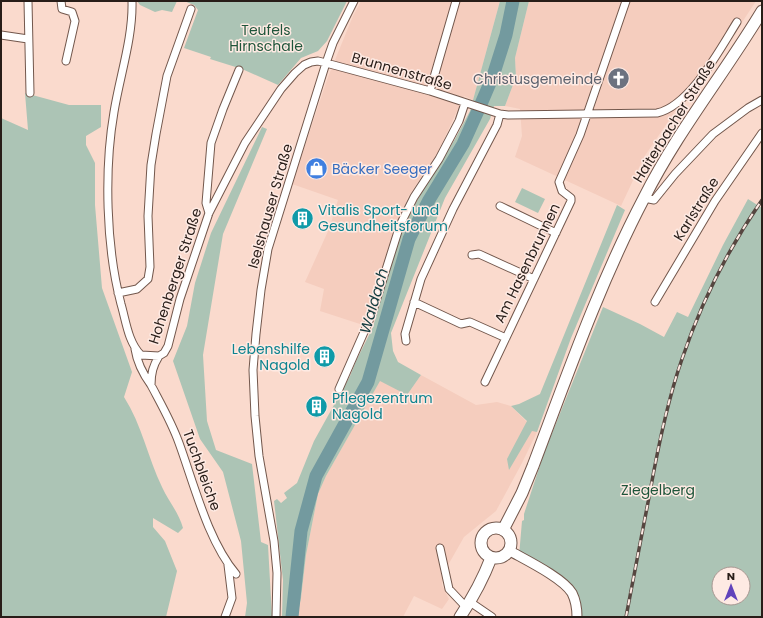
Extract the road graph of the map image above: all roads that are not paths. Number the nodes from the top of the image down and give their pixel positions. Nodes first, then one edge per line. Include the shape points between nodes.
1 (28, 1) edge
2 (61, 1) edge
3 (132, 1) edge
4 (354, 1) edge
5 (456, 1) edge
6 (626, 1) edge
7 (191, 9) dead end
8 (762, 11) edge
9 (737, 22) dead end
10 (1, 35) edge
11 (28, 39) junction
12 (66, 61) dead end
13 (326, 63) junction
14 (239, 70) dead end
15 (430, 90) junction
16 (30, 94) dead end
17 (762, 100) edge
18 (465, 103) junction
19 (497, 113) junction
20 (588, 113) junction
21 (762, 132) edge
22 (644, 198) junction
23 (500, 206) dead end
24 (209, 213) junction
25 (556, 234) junction
26 (472, 255) dead end
27 (534, 279) junction
28 (118, 293) junction
29 (414, 302) junction
30 (655, 302) dead end
31 (506, 338) junction
32 (406, 341) dead end
33 (135, 349) junction
34 (159, 356) junction
35 (485, 382) dead end
36 (152, 385) junction
37 (339, 389) dead end
38 (503, 530) junction
39 (440, 548) dead end
40 (510, 551) junction
41 (491, 558) junction
42 (228, 564) junction
43 (236, 574) dead end
44 (468, 605) junction
45 (225, 617) edge
46 (276, 617) edge
47 (460, 617) edge
48 (492, 617) edge
49 (577, 617) edge

1 - 11 street
2 - 12 street via 62,9 72,12 75,21
3 - 28 street, Hohenberger Straße via 132,25 114,112 109,164 108,210
4 - 13 street, Iselshauser Straße
5 - 15 street
6 - 20 street
7 - 28 street via 167,76 151,165 148,279 137,289
8 - 22 main road, Haiterbacher Straße via 671,149
9 - 20 street, Brunnenstraße via 705,72 682,99 670,108 658,112
10 - 11 street
11 - 16 street
13 - 15 street, Brunnenstraße
13 - 24 street, Hohenberger Straße via 318,61 304,65 281,89 245,144
13 - 46 street, Iselshauser Straße via 268,250 256,334 253,370 256,416 259,456 274,541
14 - 24 street via 212,143 206,203
15 - 18 street, Brunnenstraße
17 - 22 street via 713,134 654,200
18 - 19 street, Brunnenstraße
18 - 37 street via 459,122 400,224 372,314
19 - 20 street, Brunnenstraße
19 - 29 street via 497,125 453,209 421,279
20 - 25 street, Am Hasenbrunnen via 559,182 562,191 572,201
21 - 30 street, Karlstraße via 715,201
22 - 38 main road, Haiterbacher Straße via 598,295 533,466
23 - 25 street
24 - 34 street, Hohenberger Straße via 180,299 168,346
25 - 27 street, Am Hasenbrunnen
26 - 27 street via 479,254
27 - 31 street, Am Hasenbrunnen
28 - 33 street, Hohenberger Straße
29 - 31 street via 460,324 470,322
29 - 32 street via 405,334
31 - 35 street, Am Hasenbrunnen
33 - 34 street, Hohenberger Straße via 141,355
33 - 36 street, Tuchbleiche via 139,365
34 - 36 street, Tuchbleiche via 153,366
36 - 42 street, Tuchbleiche via 178,441 214,538
38 - 40 main road via 510,536
38 - 41 main road via 489,530 482,537 484,552
39 - 44 street via 449,589
40 - 41 main road via 504,557
40 - 49 street via 562,583 571,592 577,607
41 - 44 main road
42 - 43 street, Tuchbleiche
42 - 45 street, Tuchbleiche via 232,598
44 - 47 main road
44 - 48 street

